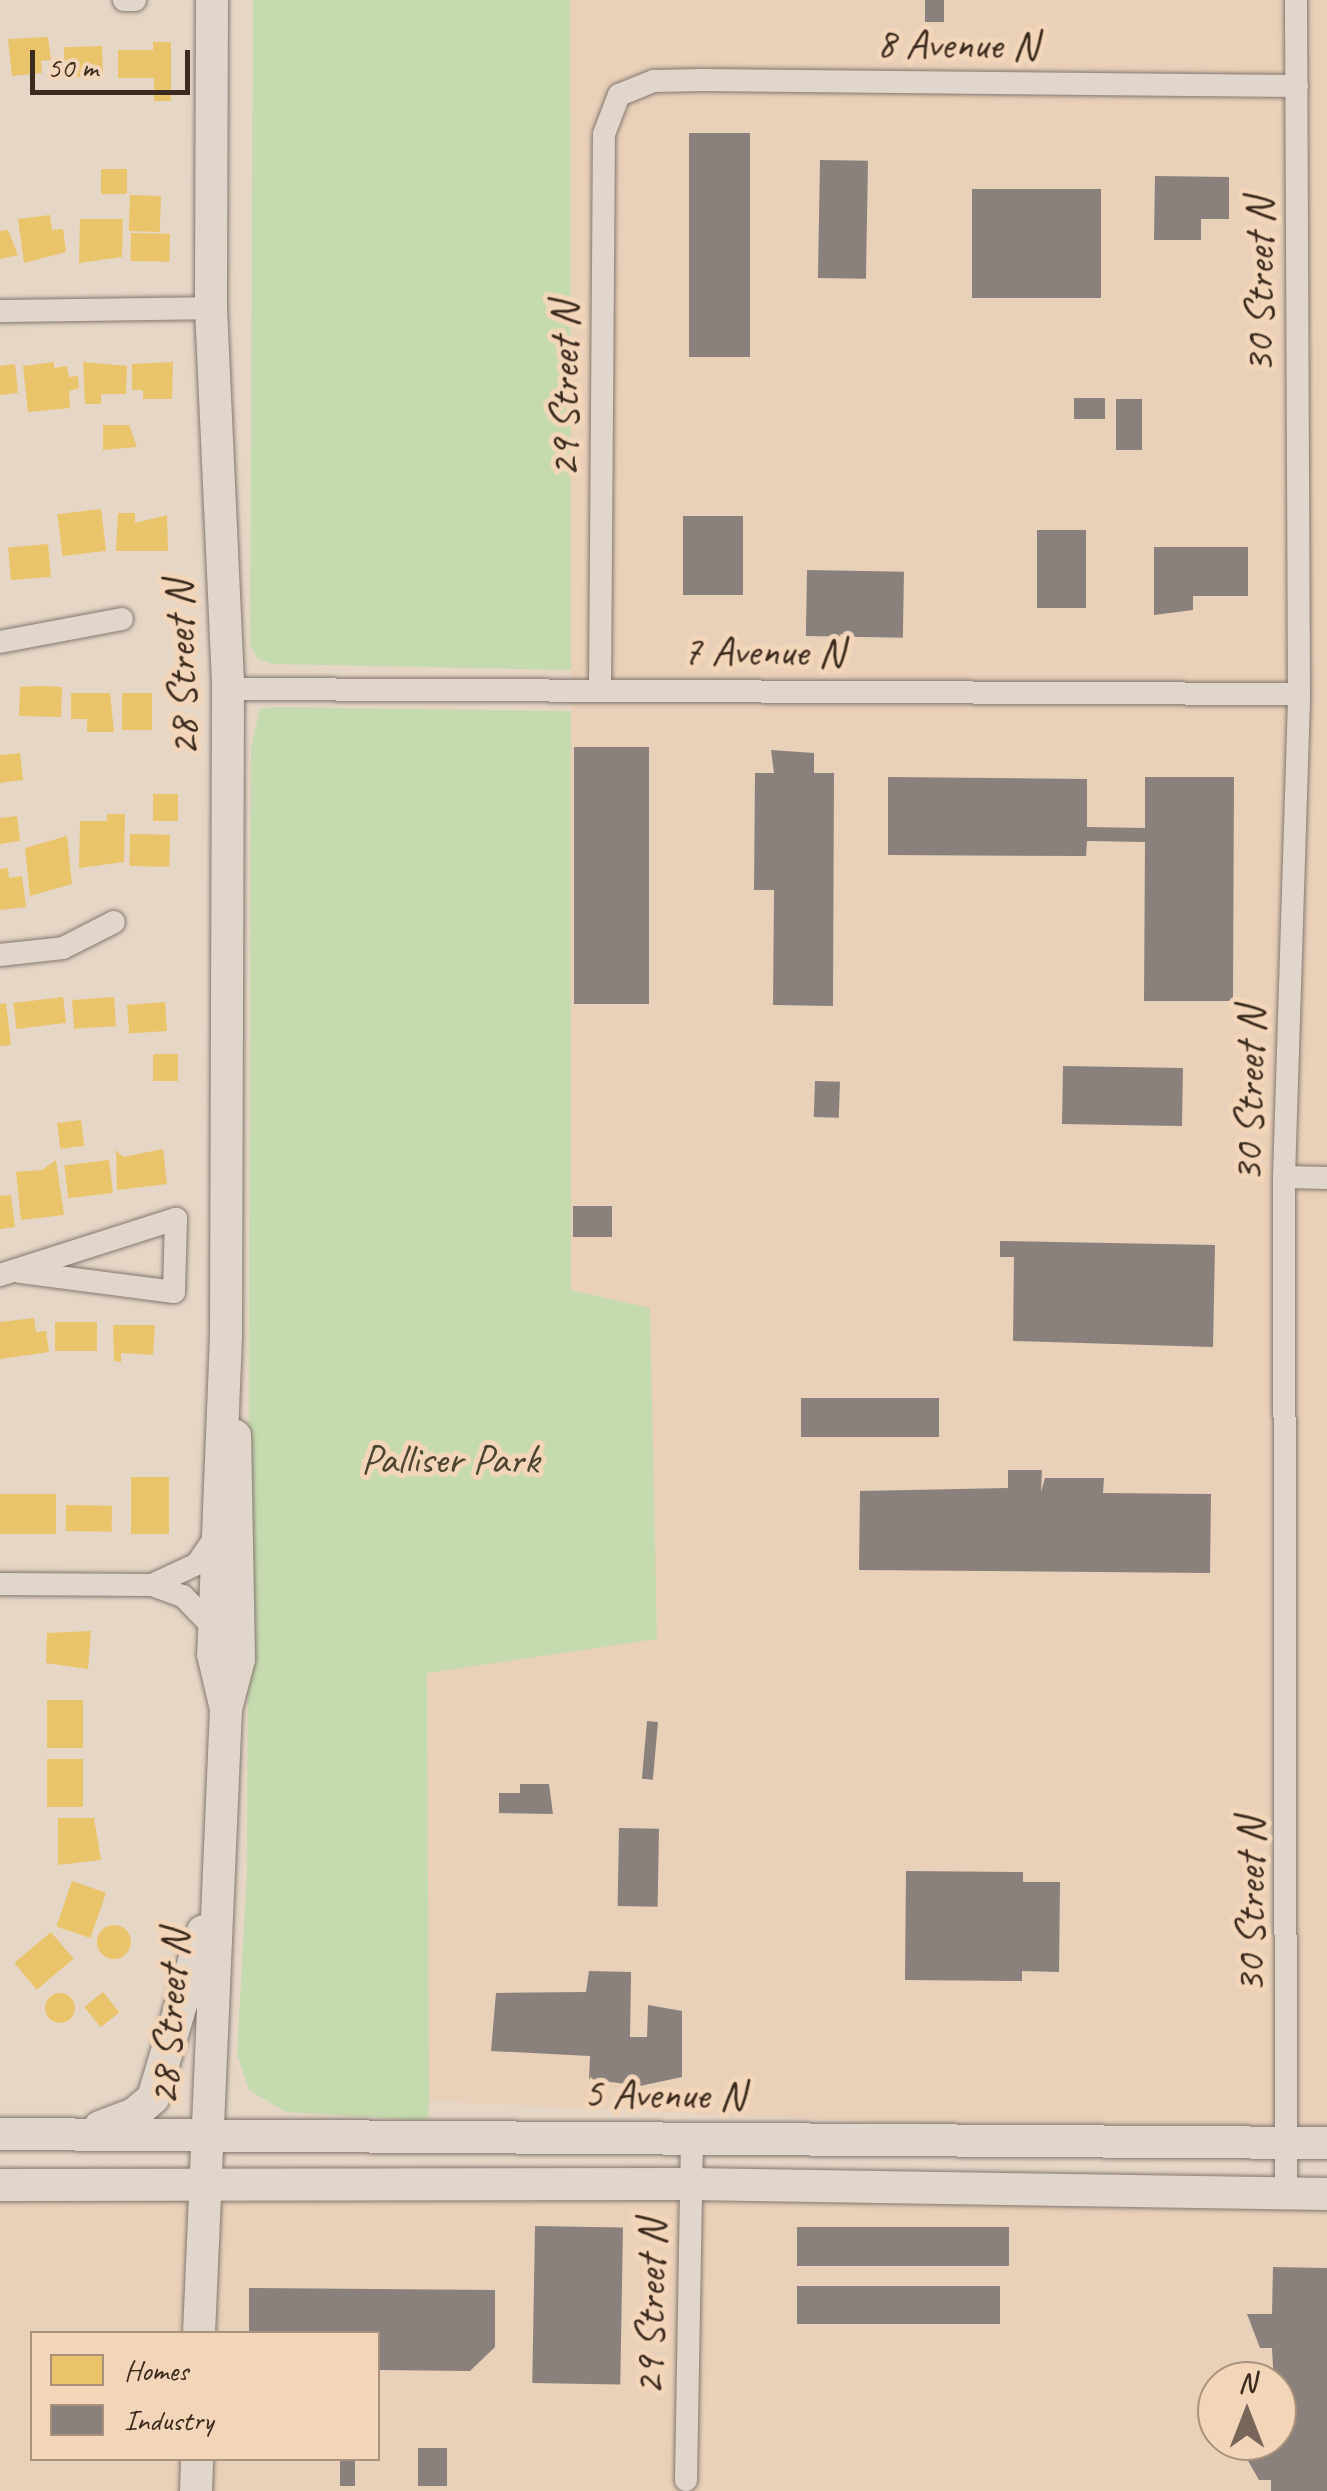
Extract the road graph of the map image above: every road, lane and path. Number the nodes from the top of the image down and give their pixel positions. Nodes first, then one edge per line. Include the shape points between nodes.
1 (124, 0) edge
2 (135, 0) edge
3 (212, 0) edge
4 (1296, 0) edge
5 (1297, 86) junction
6 (619, 95) joint
7 (210, 308) junction
8 (0, 312) edge
9 (122, 619) dead end
10 (0, 642) edge
11 (600, 688) junction
12 (228, 689) junction
13 (1298, 694) junction
14 (114, 922) dead end
15 (0, 954) edge
16 (1284, 1178) junction
17 (1327, 1178) edge
18 (10, 1273) edge
19 (226, 1336) junction
20 (214, 1540) junction
21 (0, 1584) edge
22 (152, 1584) junction
23 (214, 1628) junction
24 (226, 1709) junction
25 (222, 1859) junction
26 (205, 2130) junction
27 (78, 2133) junction
28 (0, 2134) edge
29 (692, 2138) junction
30 (1290, 2139) junction
31 (1327, 2143) edge
32 (690, 2184) junction
33 (0, 2186) edge
34 (201, 2186) junction
35 (1286, 2191) junction
36 (1327, 2194) edge
37 (199, 2331) edge
38 (197, 2461) edge
39 (686, 2480) dead end
40 (196, 2491) edge

1 - 2 street
3 - 7 main road, 28 Street N
4 - 5 street, 30 Street N
5 - 6 street, 8 Avenue N via 702,80 654,82
5 - 13 street, 30 Street N
6 - 11 street, 29 Street N via 604,134
7 - 8 street
7 - 12 main road, 28 Street N
9 - 10 street
11 - 12 street, 7 Avenue N
11 - 13 street, 7 Avenue N
12 - 19 main road, 28 Street N
13 - 16 street, 30 Street N
14 - 15 street via 62,948
16 - 17 street
16 - 30 street, 30 Street N
18 - 18 street via 174,1292 176,1219 141,1231
19 - 20 main road, 28 Street N
19 - 24 main road, 28 Street N via 240,1515 239,1659
20 - 22 street via 197,1564
20 - 23 main road, 28 Street N
21 - 22 street
22 - 23 street via 183,1596
23 - 24 main road, 28 Street N
24 - 25 main road, 28 Street N
25 - 26 main road, 28 Street N
25 - 27 main road via 153,2098 134,2114
26 - 27 main road, 5 Avenue N
26 - 29 main road, 5 Avenue N
26 - 34 main road, 28 Street N
27 - 28 main road, 5 Avenue N
29 - 30 main road, 5 Avenue N
29 - 32 street, 29 Street N
30 - 31 main road, 5 Avenue N
30 - 35 street, 30 Street N
32 - 34 main road, 5 Avenue N
32 - 35 main road, 5 Avenue N
32 - 39 street, 29 Street N
33 - 34 main road, 5 Avenue N
34 - 37 main road, 28 Street N
35 - 36 main road, 5 Avenue N
38 - 40 main road

